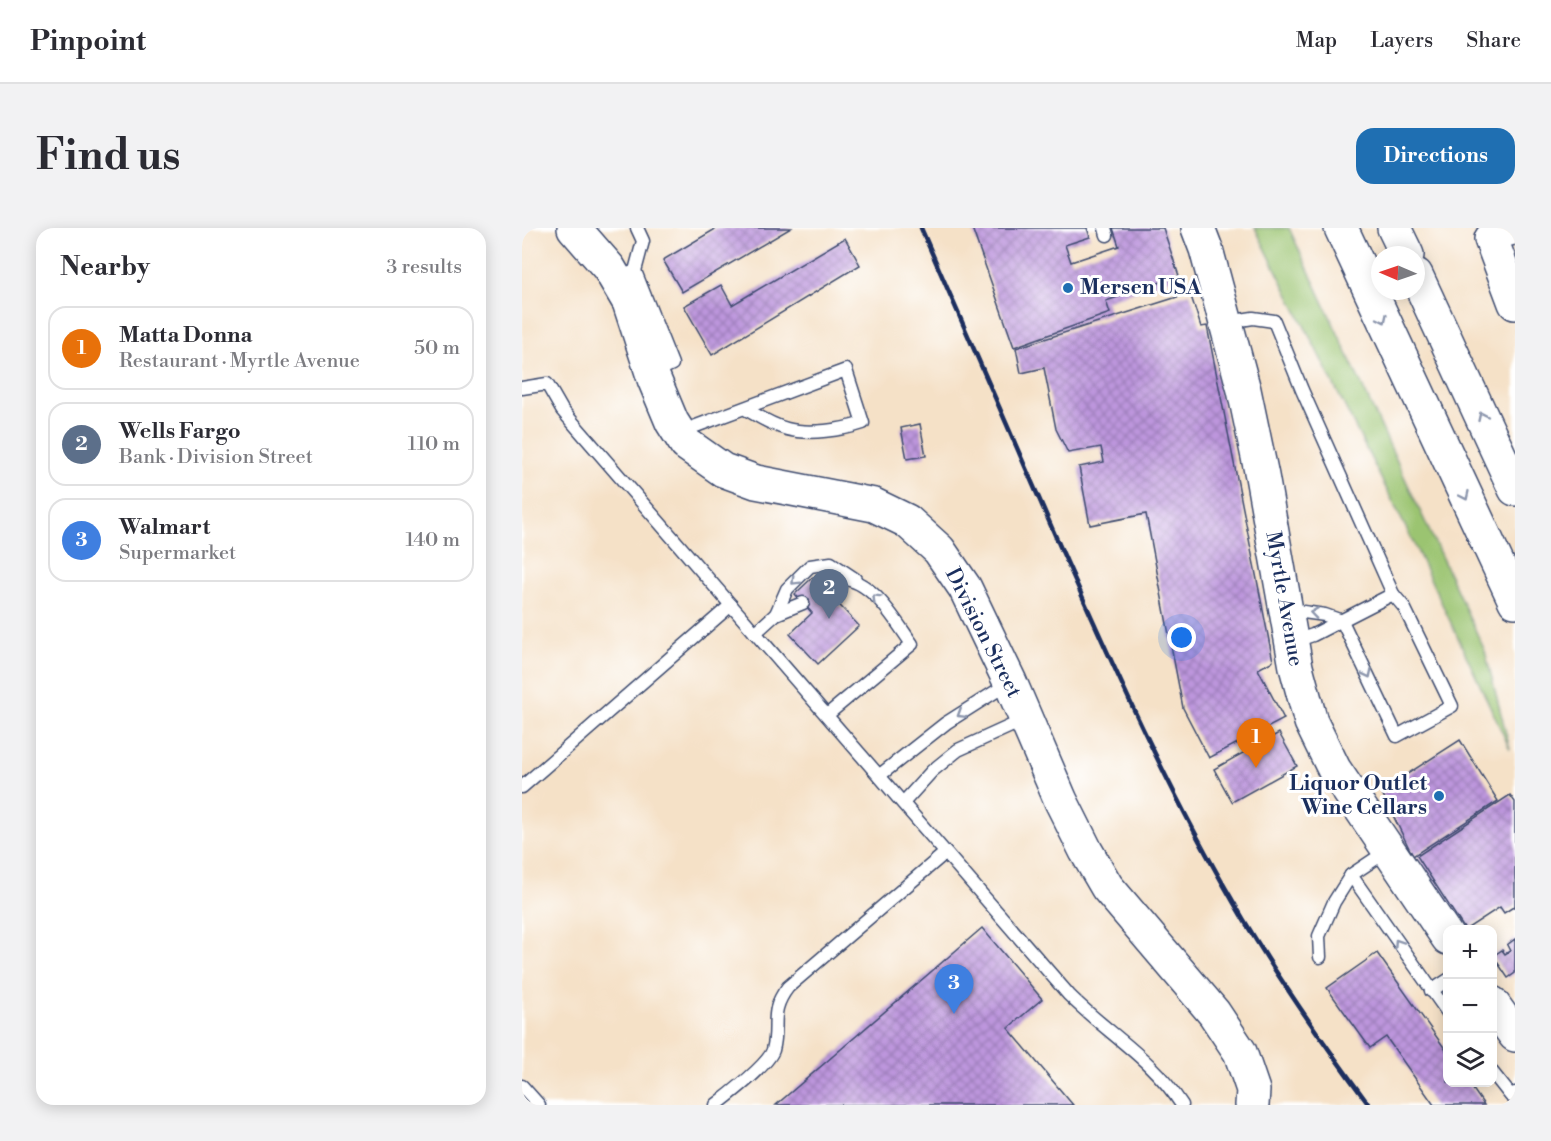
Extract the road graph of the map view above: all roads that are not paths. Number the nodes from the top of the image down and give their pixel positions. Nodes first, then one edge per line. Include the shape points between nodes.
1 (574, 228) edge
2 (637, 228) edge
3 (1198, 228) edge
4 (1341, 228) edge
5 (1394, 228) edge
6 (1495, 233) edge
7 (1403, 246) edge
8 (626, 275) junction
9 (1425, 294) edge
10 (1515, 303) edge
11 (1227, 322) junction
12 (522, 388) edge
13 (744, 408) junction
14 (679, 432) junction
15 (1515, 489) edge
16 (861, 584) junction
17 (822, 586) dead end
18 (1393, 594) junction
19 (1515, 601) edge
20 (803, 603) dead end
21 (731, 605) junction
22 (1286, 609) junction
23 (776, 614) junction
24 (1342, 621) junction
25 (755, 633) junction
26 (1291, 642) junction
27 (1010, 682) junction
28 (827, 716) junction
29 (1026, 719) junction
30 (880, 775) junction
31 (522, 787) edge
32 (903, 803) junction
33 (1389, 850) junction
34 (945, 853) junction
35 (1351, 875) junction
36 (1443, 931) edge
37 (1320, 957) dead end
38 (1443, 983) edge
39 (1431, 991) junction
40 (1443, 1007) edge
41 (1497, 1010) edge
42 (1515, 1035) edge
43 (1497, 1079) edge
44 (522, 1086) edge
45 (1515, 1093) edge
46 (539, 1105) edge
47 (716, 1105) edge
48 (1182, 1105) edge
49 (1252, 1105) edge

1 - 8 main road, Division Street via 609,268
2 - 8 lane via 643,241
3 - 11 main road, Myrtle Avenue
4 -> 19 main road
5 - 7 main road
6 - 10 main road
8 - 14 main road, Division Street via 629,302 652,373
15 -> 9 main road
11 - 18 lane via 1253,318 1274,321
11 - 22 main road, Myrtle Avenue via 1260,465
12 - 21 lane via 547,384 562,410
13 - 13 lane via 846,370 863,423 817,431 789,430
13 - 14 lane
14 - 27 main road, Division Street via 686,444 723,470 772,487 874,505 908,521 939,550 959,579
16 - 17 lane via 839,579
16 -> 23 lane via 831,563 810,566 787,589
28 -> 16 lane via 912,644 880,600
18 - 24 lane
24 -> 18 lane via 1397,736 1452,706 1404,607
20 - 23 lane
21 - 25 lane
21 - 31 lane
24 -> 22 lane
22 - 26 main road, Myrtle Avenue
23 - 25 lane
24 - 26 lane
25 - 28 lane
26 - 33 main road, Myrtle Avenue via 1311,723 1334,770
27 - 29 main road, Division Street
27 -> 30 lane via 946,723
28 - 30 lane
29 - 32 lane via 958,750
29 - 49 main road, Division Street via 1061,801 1107,888 1214,1013 1240,1052 1253,1090
30 - 32 lane
32 - 34 lane
33 - 35 lane
33 - 36 main road, Myrtle Avenue
34 - 47 lane via 788,987 776,1009 773,1051
34 - 48 lane via 1069,995 1166,1081
35 - 37 lane via 1320,936
39 -> 35 lane
38 - 39 lane
39 - 40 lane
41 - 42 main road
43 - 45 lane via 1510,1096
44 - 46 lane

